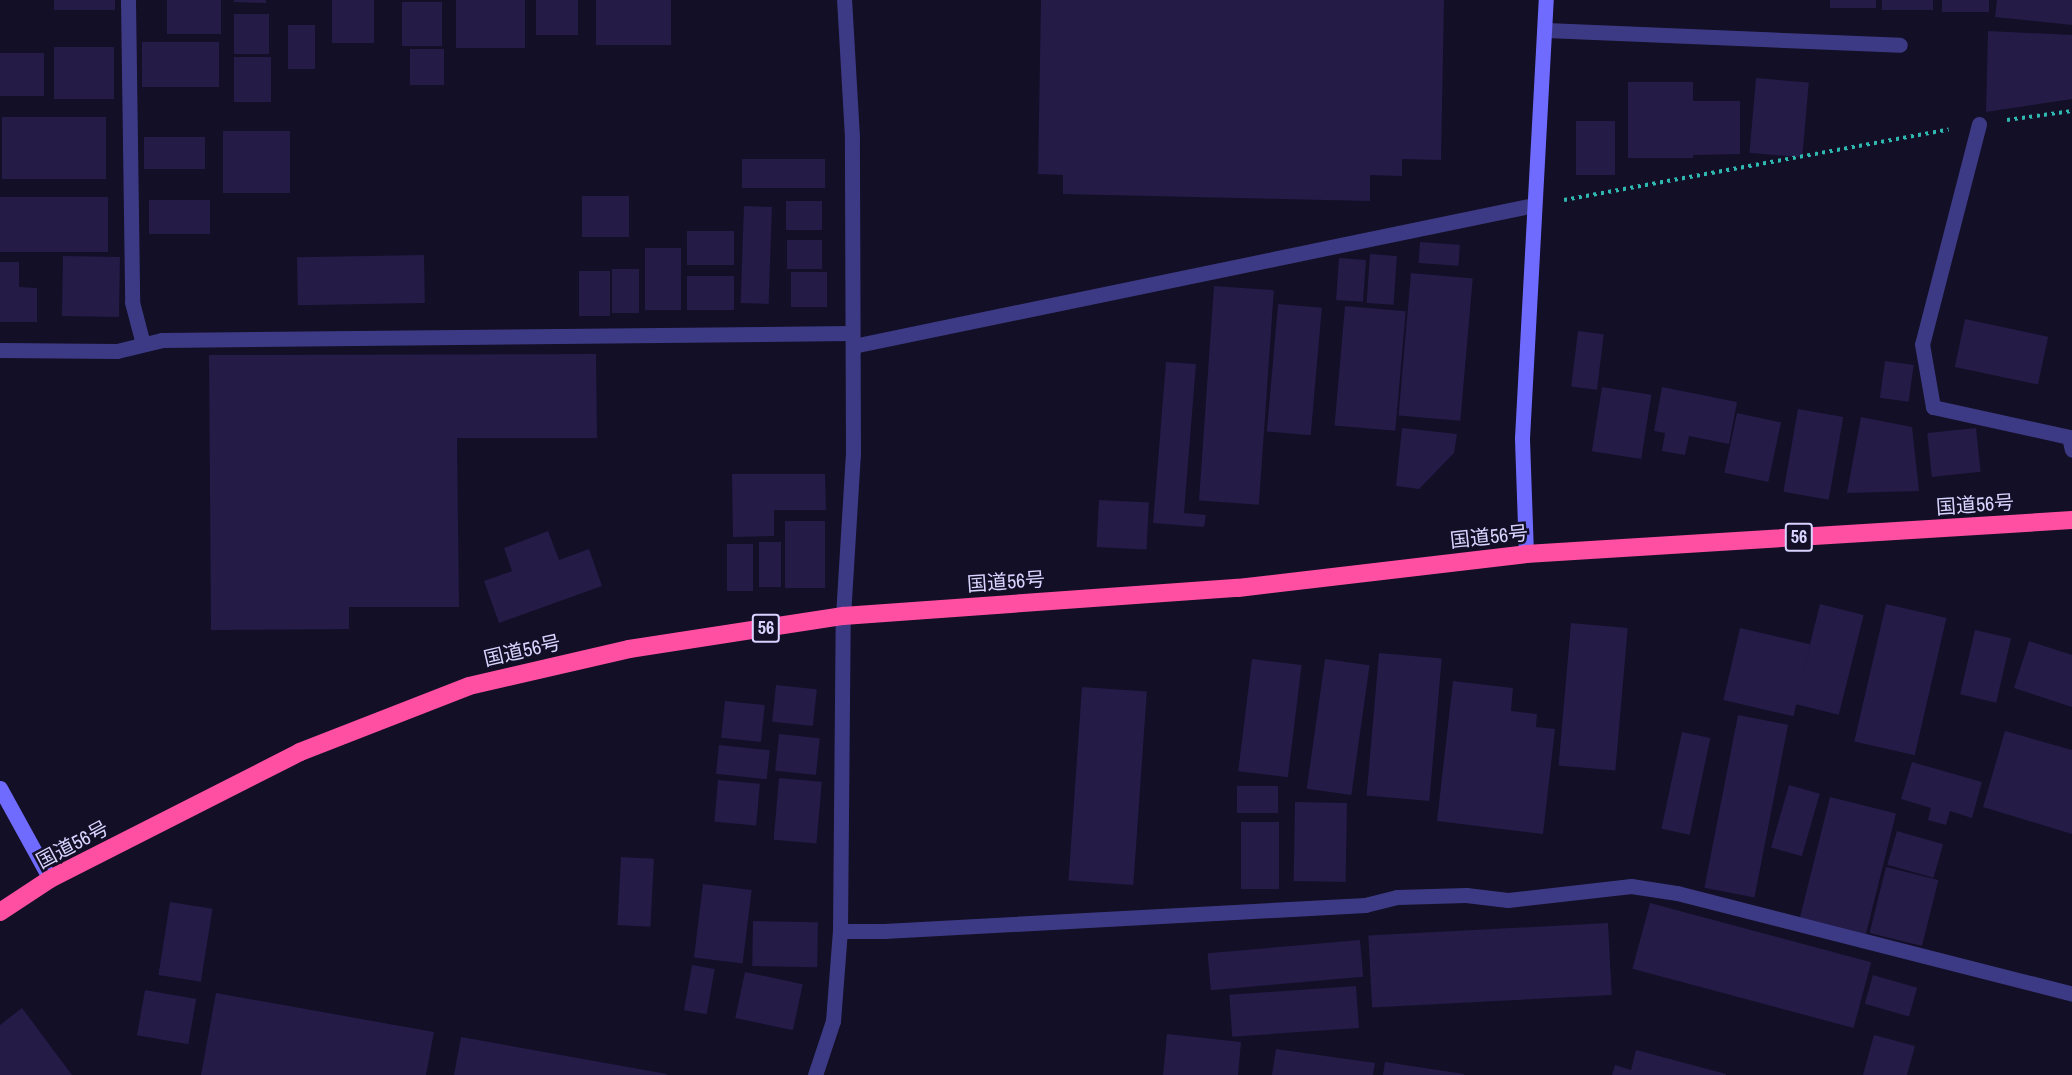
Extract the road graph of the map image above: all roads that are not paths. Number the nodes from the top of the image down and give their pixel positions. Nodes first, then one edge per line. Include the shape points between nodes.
1 (128, 0) edge
2 (844, 0) edge
3 (1546, 0) edge
4 (1546, 30) junction
5 (1900, 45) dead end
6 (1979, 124) road end
7 (1534, 206) junction
8 (853, 339) junction
9 (143, 344) junction
10 (0, 350) edge
11 (2072, 450) edge
12 (2072, 520) edge
13 (1526, 554) junction
14 (843, 616) junction
15 (0, 788) edge
16 (50, 879) junction
17 (0, 912) edge
18 (840, 931) junction
19 (2072, 994) edge
20 (815, 1075) edge

1 - 9 street via 132,302
2 - 8 street via 852,137
3 - 4 street
4 - 5 street
4 - 7 street
6 - 11 street via 1922,344 1934,406 2068,437
7 - 8 street
7 - 13 street via 1522,438
8 - 9 street via 162,340
8 - 14 street via 853,454
9 - 10 street via 117,351
12 - 13 highway, 国道56号 / 56
13 - 14 highway, 国道56号 / 56 via 1238,588
14 - 16 highway, 国道56号 / 56 via 629,649 470,686 300,752
14 - 18 street
15 - 16 street
16 - 17 highway, 国道56号 / 56
18 - 19 street via 1365,905 1397,897 1466,895 1508,900 1631,886 1677,893
18 - 20 street via 833,1022

